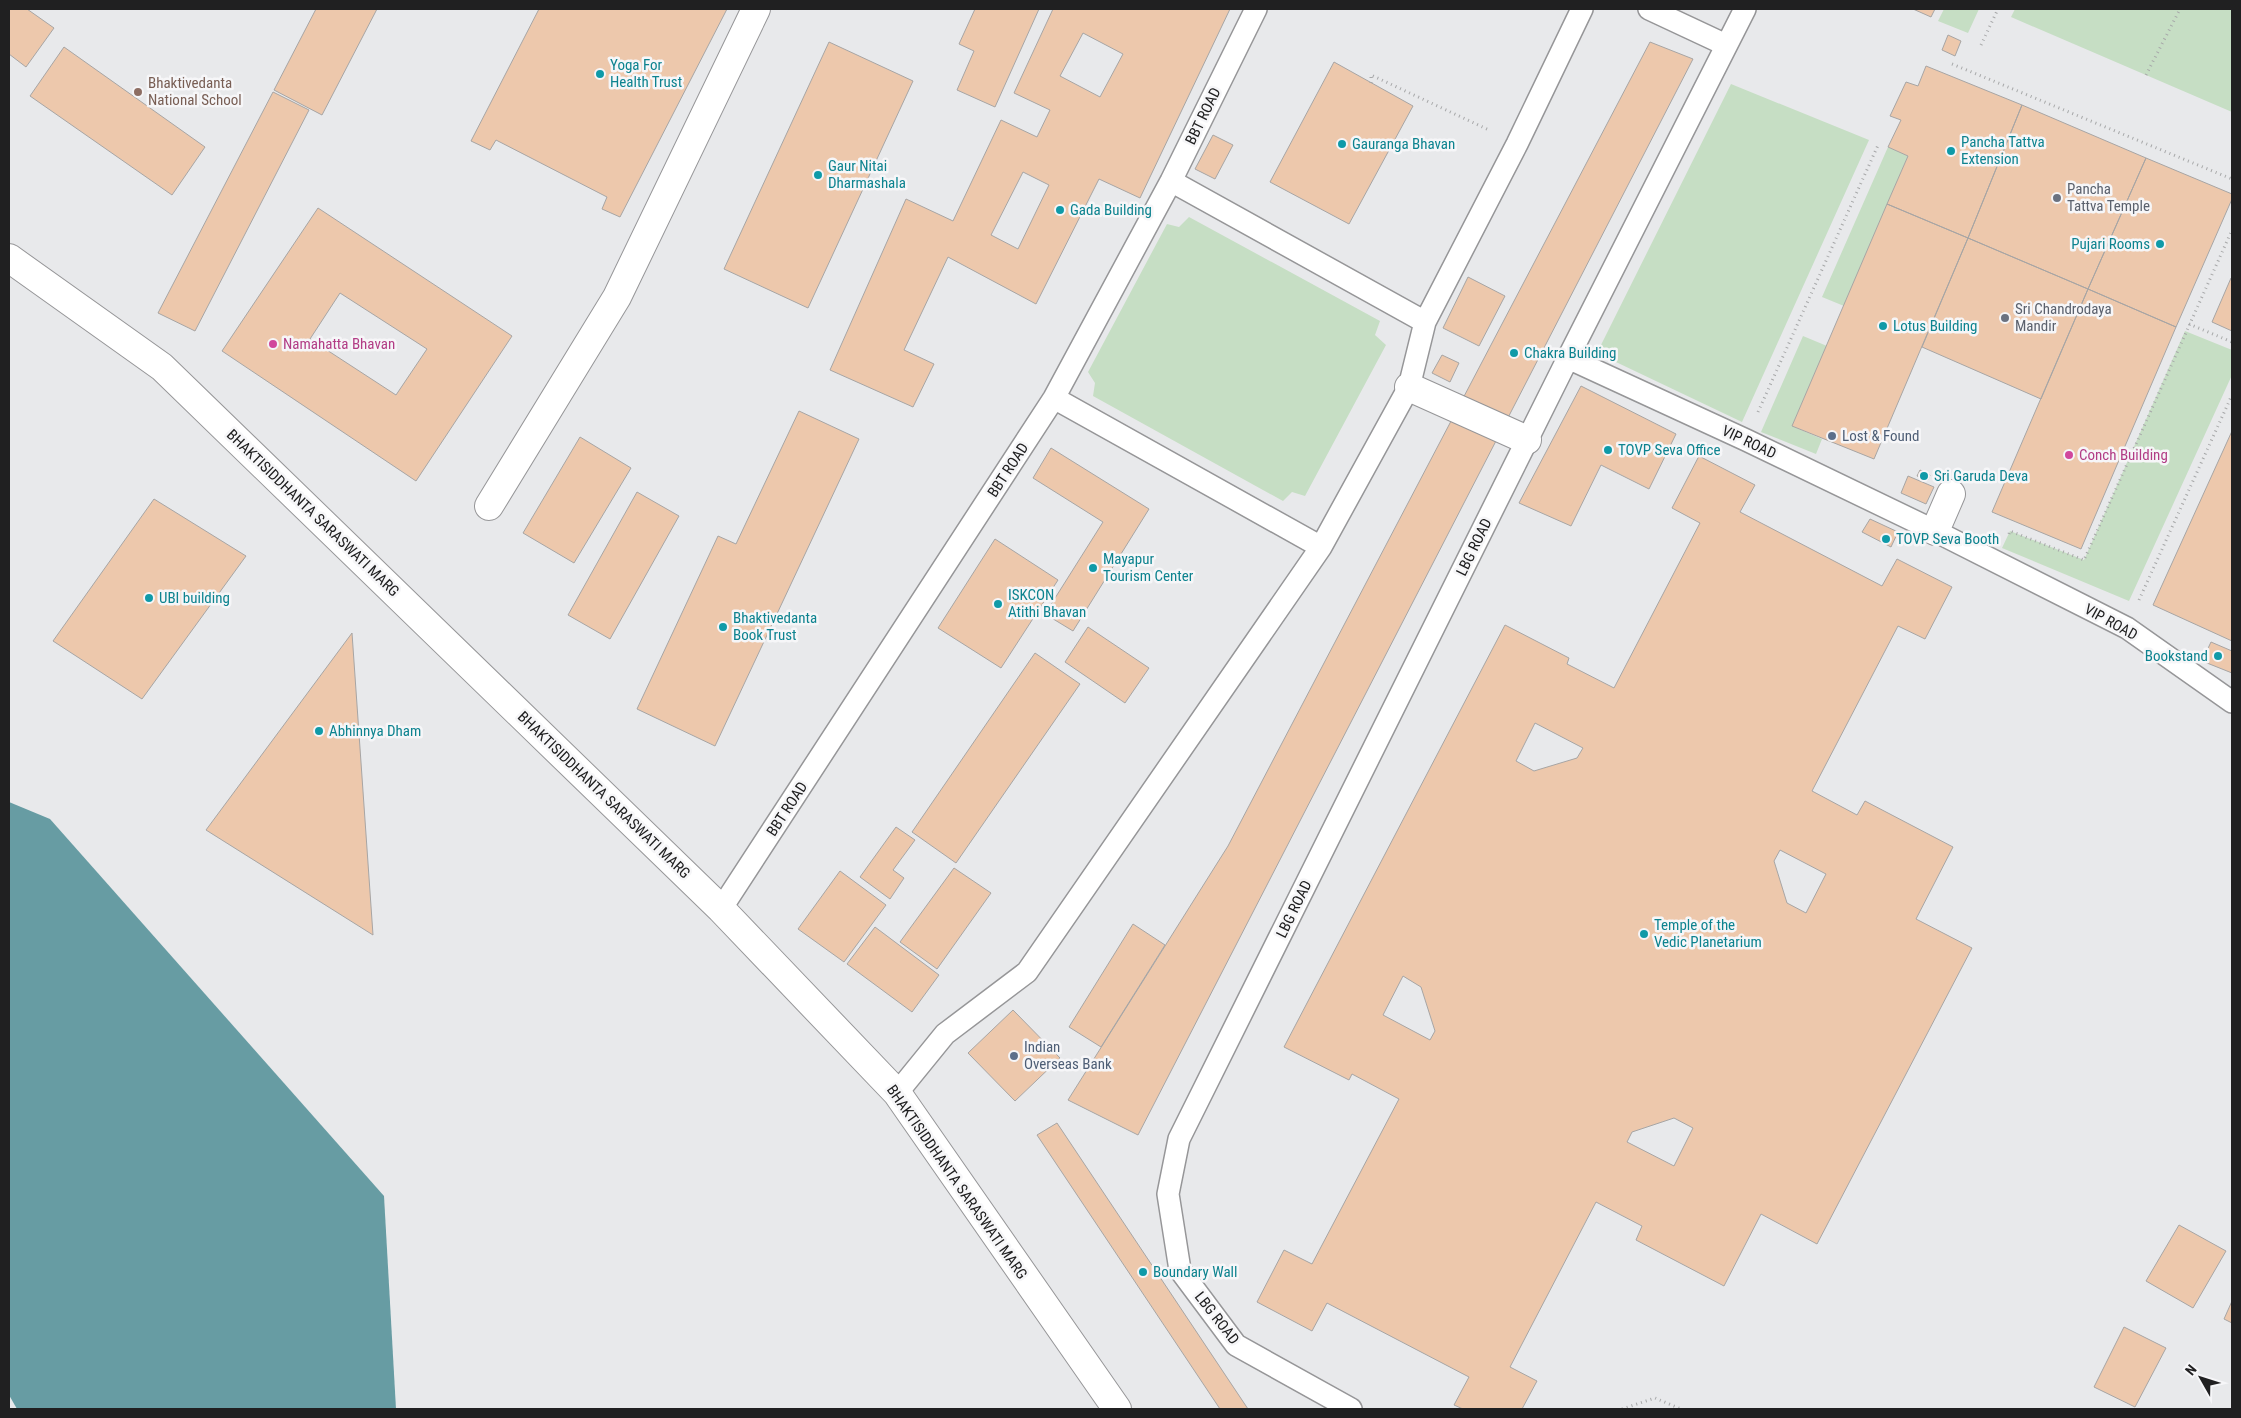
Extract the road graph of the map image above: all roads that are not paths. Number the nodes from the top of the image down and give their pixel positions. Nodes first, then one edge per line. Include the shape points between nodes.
1 (756, 9) edge
2 (1256, 9) edge
3 (1582, 9) edge
4 (1649, 9) edge
5 (1745, 9) edge
6 (1726, 45) junction
7 (1171, 181) junction
8 (9, 258) edge
9 (1424, 322) junction
10 (1568, 358) junction
11 (1410, 387) junction
12 (1054, 398) junction
13 (1527, 440) junction
14 (1951, 494) dead end
15 (489, 506) dead end
16 (1935, 531) junction
17 (1322, 547) junction
18 (2232, 702) edge
19 (721, 909) junction
20 (897, 1093) junction
21 (1118, 1409) edge
22 (1351, 1409) edge

1 - 15 main road via 617,297
2 - 7 lane, BBT ROAD
3 - 9 lane via 1517,144
4 - 6 lane
5 - 6 lane
6 - 10 lane
7 - 9 lane
7 - 12 lane, BBT ROAD
8 - 19 main road, BHAKTISIDDHANTA SARASWATI MARG via 162,368
9 - 11 lane
10 - 13 lane, LBG ROAD
10 - 16 lane, VIP ROAD
11 - 13 main road
11 - 17 lane
12 - 17 lane
12 - 19 lane, BBT ROAD
13 - 22 lane, LBG ROAD via 1179,1139 1168,1194 1180,1270 1236,1345
14 - 16 main road
16 - 18 lane, VIP ROAD via 2127,628
17 - 20 lane via 1027,972 945,1034
19 - 20 main road, BHAKTISIDDHANTA SARASWATI MARG
20 - 21 main road, BHAKTISIDDHANTA SARASWATI MARG

